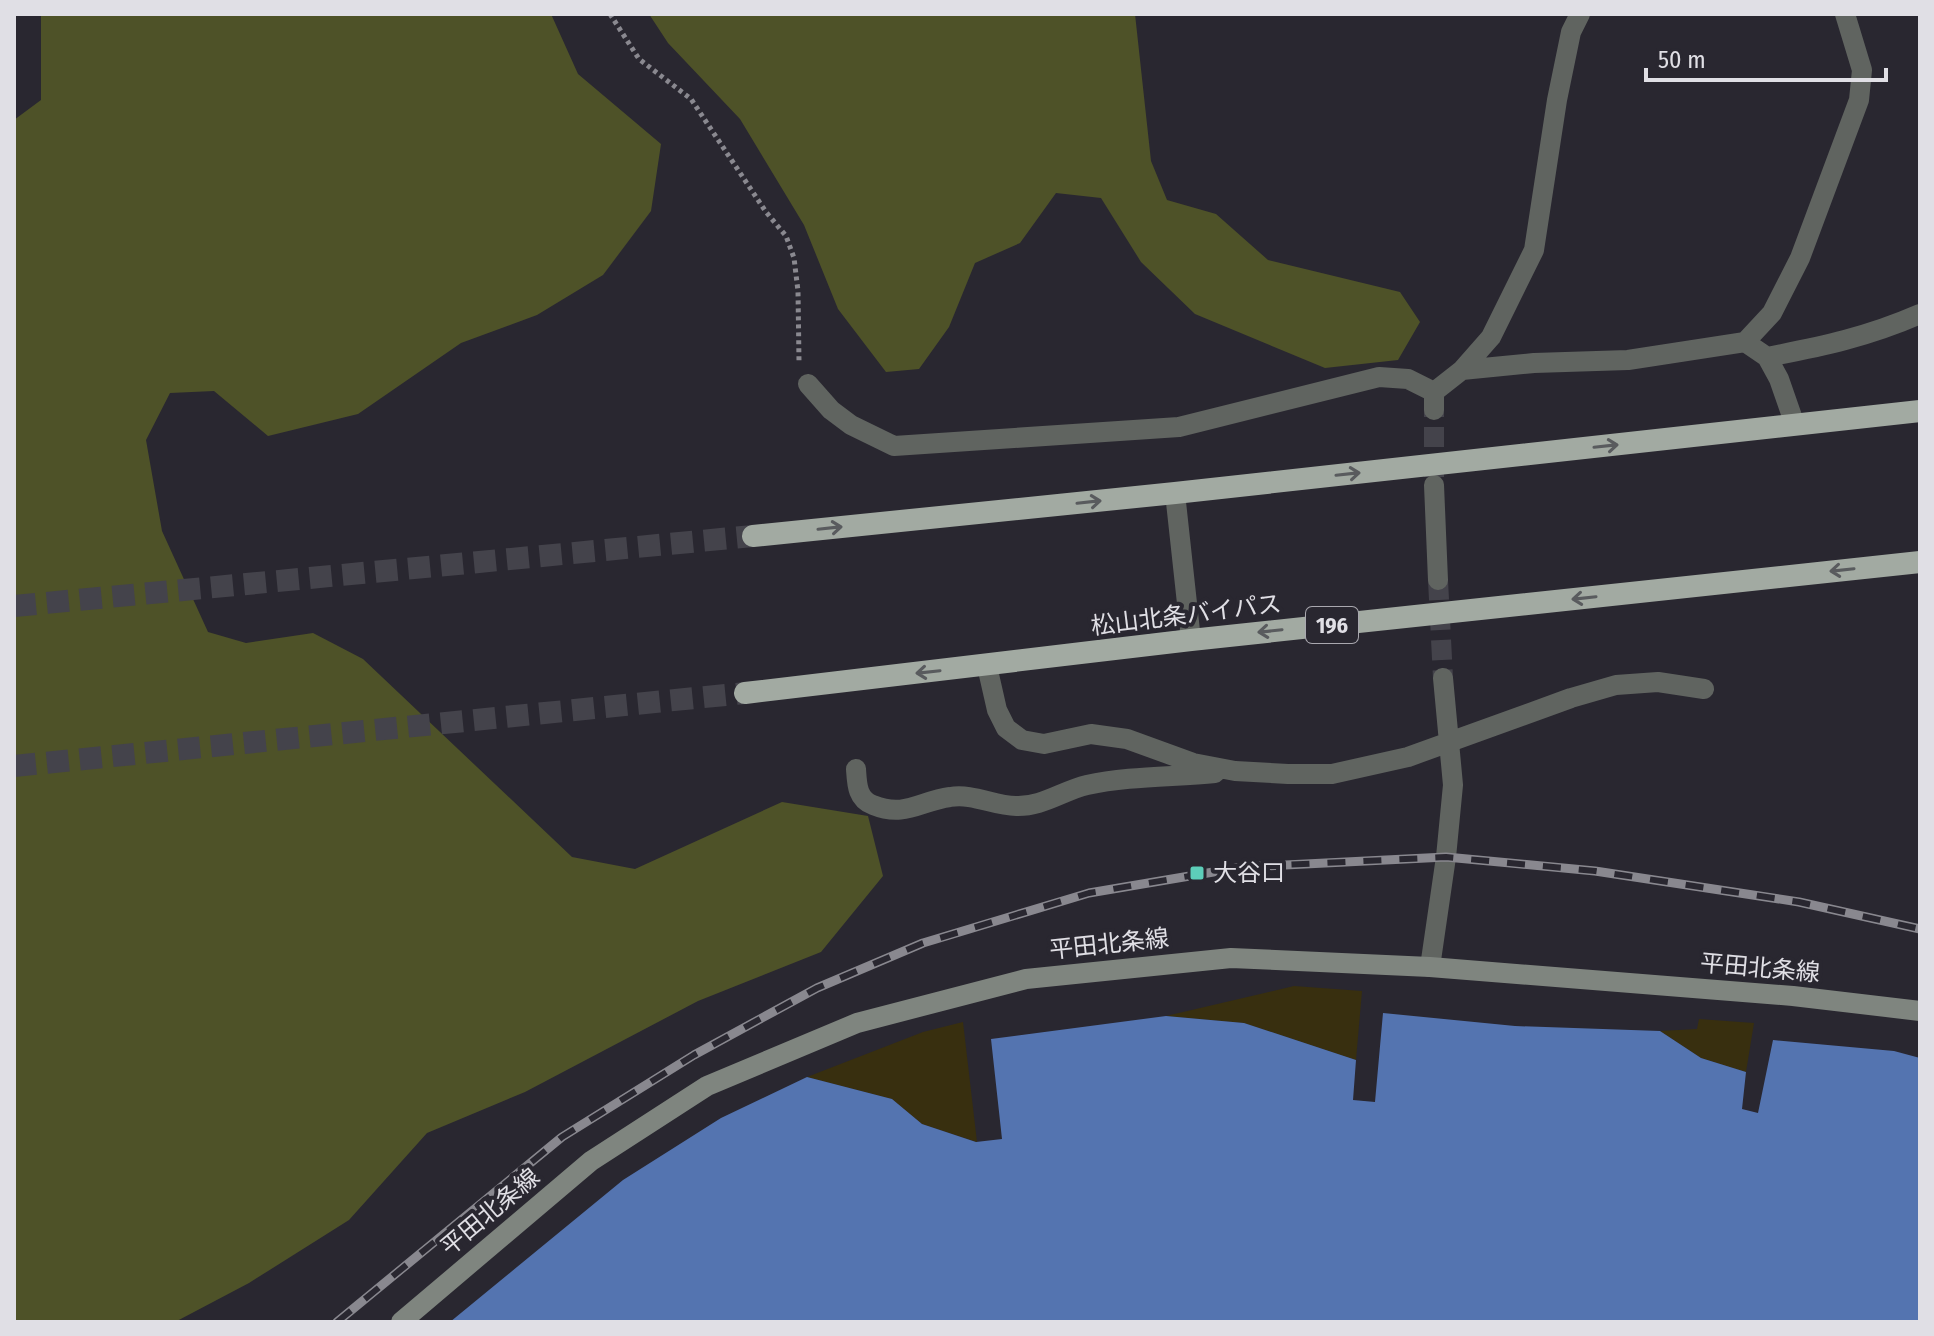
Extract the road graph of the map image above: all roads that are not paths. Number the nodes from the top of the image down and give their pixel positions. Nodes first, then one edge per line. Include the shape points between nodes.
1 (1580, 14) edge
2 (1845, 14) edge
3 (1920, 314) edge
4 (1745, 342) junction
5 (1767, 357) junction
6 (1462, 370) junction
7 (808, 384) road end
8 (1920, 411) edge
9 (1795, 425) junction
10 (1434, 485) tunnel mouth
11 (1175, 493) junction
12 (753, 536) tunnel mouth
13 (1920, 562) edge
14 (1438, 580) tunnel mouth
15 (1191, 640) junction
16 (987, 666) junction
17 (1443, 678) tunnel mouth
18 (1704, 689) dead end
19 (745, 693) tunnel mouth
20 (1449, 743) junction
21 (856, 769) dead end
22 (1235, 771) junction
23 (1430, 967) junction
24 (1920, 1011) edge
25 (401, 1322) edge

1 - 6 street via 1571,32 1557,100 1534,250 1491,337
2 - 4 street via 1862,70 1859,100 1800,258 1772,313
3 - 5 street via 1836,344
4 - 5 street
4 - 6 street via 1628,360
5 - 9 street
6 - 7 street via 1434,401 1408,379 1379,377 1179,427 894,446 851,425
8 - 9 highway
11 -> 9 highway
10 - 14 street
12 -> 11 highway
11 - 15 street
13 -> 15 highway, 松山北条バイパス / 196
15 - 16 highway, 松山北条バイパス / 196
16 -> 19 highway, 松山北条バイパス / 196
16 - 22 street via 997,710 1006,728 1022,740 1044,744 1091,734 1127,739 1193,763
17 - 20 street
18 - 20 street via 1658,682 1616,685
20 - 22 street via 1332,774
20 - 23 street via 1452,799
21 - 22 street via 858,791 870,804 900,812 951,796 1015,807 1039,804 1085,785
23 - 24 main road, 平田北条線
23 - 25 main road, 平田北条線 via 1231,958 1026,979 857,1023 707,1086 591,1161

